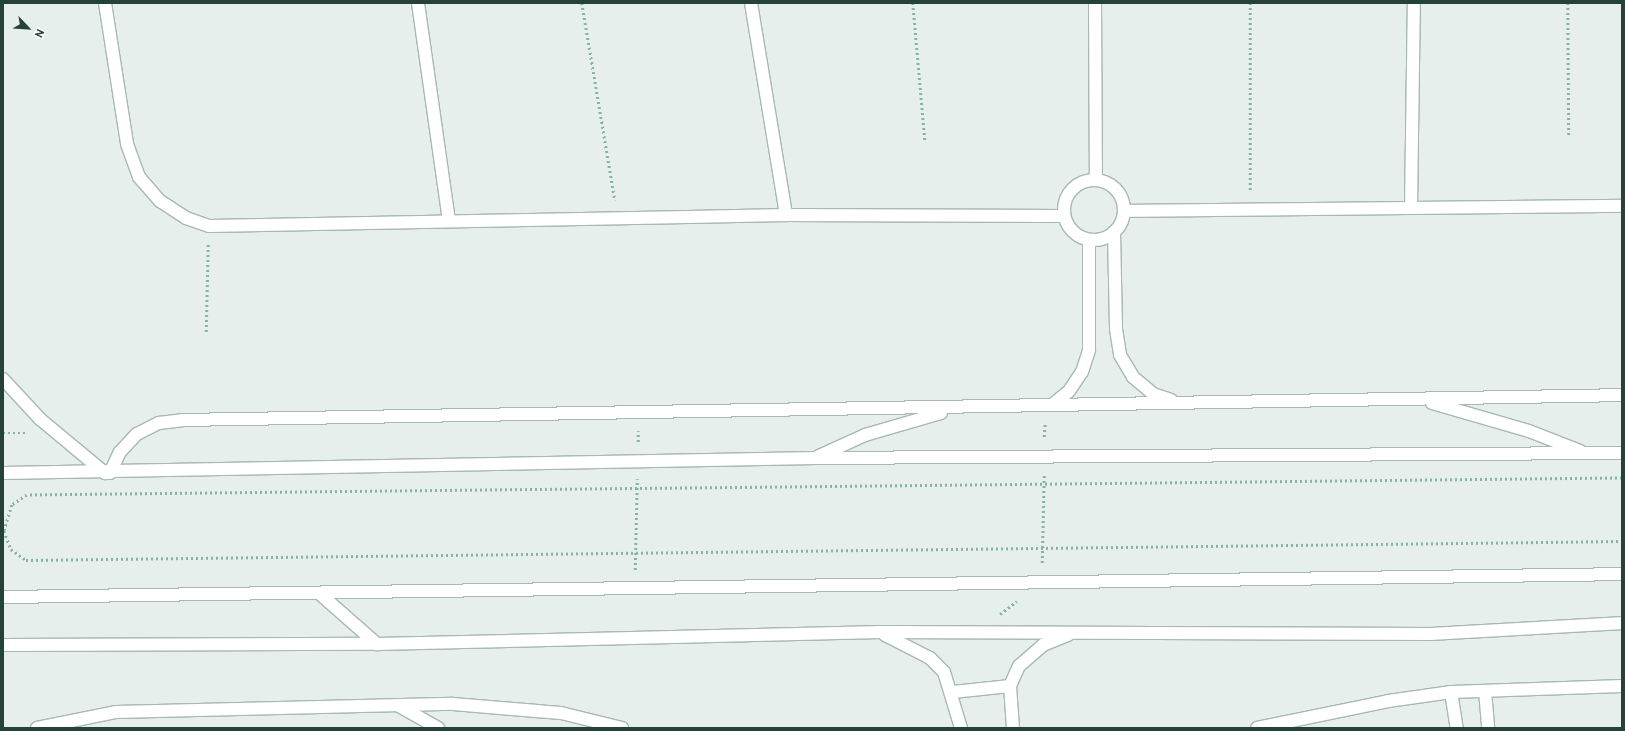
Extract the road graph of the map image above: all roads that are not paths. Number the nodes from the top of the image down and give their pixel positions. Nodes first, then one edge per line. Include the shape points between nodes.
1 (105, 3) edge
2 (418, 3) edge
3 (751, 3) edge
4 (1095, 3) edge
5 (1414, 3) edge
6 (1096, 179) junction
7 (1622, 206) edge
8 (1411, 208) junction
9 (1124, 211) junction
10 (786, 215) junction
11 (1064, 216) junction
12 (449, 220) junction
13 (1114, 232) junction
14 (1089, 240) junction
15 (3, 379) edge
16 (1622, 395) edge
17 (1414, 399) junction
18 (1178, 403) junction
19 (1048, 405) junction
20 (969, 407) junction
21 (1584, 453) junction
22 (1622, 453) edge
23 (816, 458) junction
24 (3, 473) edge
25 (107, 473) junction
26 (1622, 574) edge
27 (320, 594) junction
28 (3, 597) edge
29 (1622, 623) edge
30 (881, 632) junction
31 (1075, 632) junction
32 (377, 644) junction
33 (3, 645) edge
34 (1010, 686) junction
35 (1622, 686) edge
36 (1485, 691) junction
37 (953, 692) junction
38 (1451, 692) junction
39 (400, 706) junction
40 (37, 728) edge
41 (438, 728) edge
42 (622, 728) edge
43 (961, 728) edge
44 (1013, 728) edge
45 (1257, 728) edge
46 (1457, 728) edge
47 (1488, 728) edge

1 - 12 street via 127,144 139,177 160,201 186,218 209,226
2 - 12 street
3 - 10 street
4 - 6 street
5 - 8 street
6 - 9 street via 1116,190
6 - 11 street via 1085,180 1068,194
7 - 8 street
8 - 9 street
9 - 13 street
10 - 11 street
10 - 12 street
11 - 14 street via 1073,231
13 - 14 street
13 - 18 street via 1116,328 1120,355 1138,382 1153,394
14 - 19 street via 1089,350 1082,372 1069,391
15 - 25 street via 40,419
16 - 17 street
17 - 18 street
17 - 21 street via 1508,424
18 - 19 street
19 - 20 street
20 - 23 street via 916,418 865,435
20 - 25 street via 182,420 159,424 138,434 120,452
21 - 22 street
21 - 23 street
23 - 25 street
24 - 25 street
26 - 27 street
27 - 28 street
27 - 32 street
29 - 31 street via 1432,634
30 - 31 street via 970,635
30 - 32 street
30 - 37 street via 930,658 944,672
31 - 34 street via 1029,655
32 - 33 street
34 - 37 street
34 - 44 street
35 - 36 street
36 - 38 street
36 - 47 street
37 - 43 street
38 - 45 street via 1388,700
38 - 46 street
39 - 40 street via 116,712
39 - 41 street
39 - 42 street via 507,706 561,713

